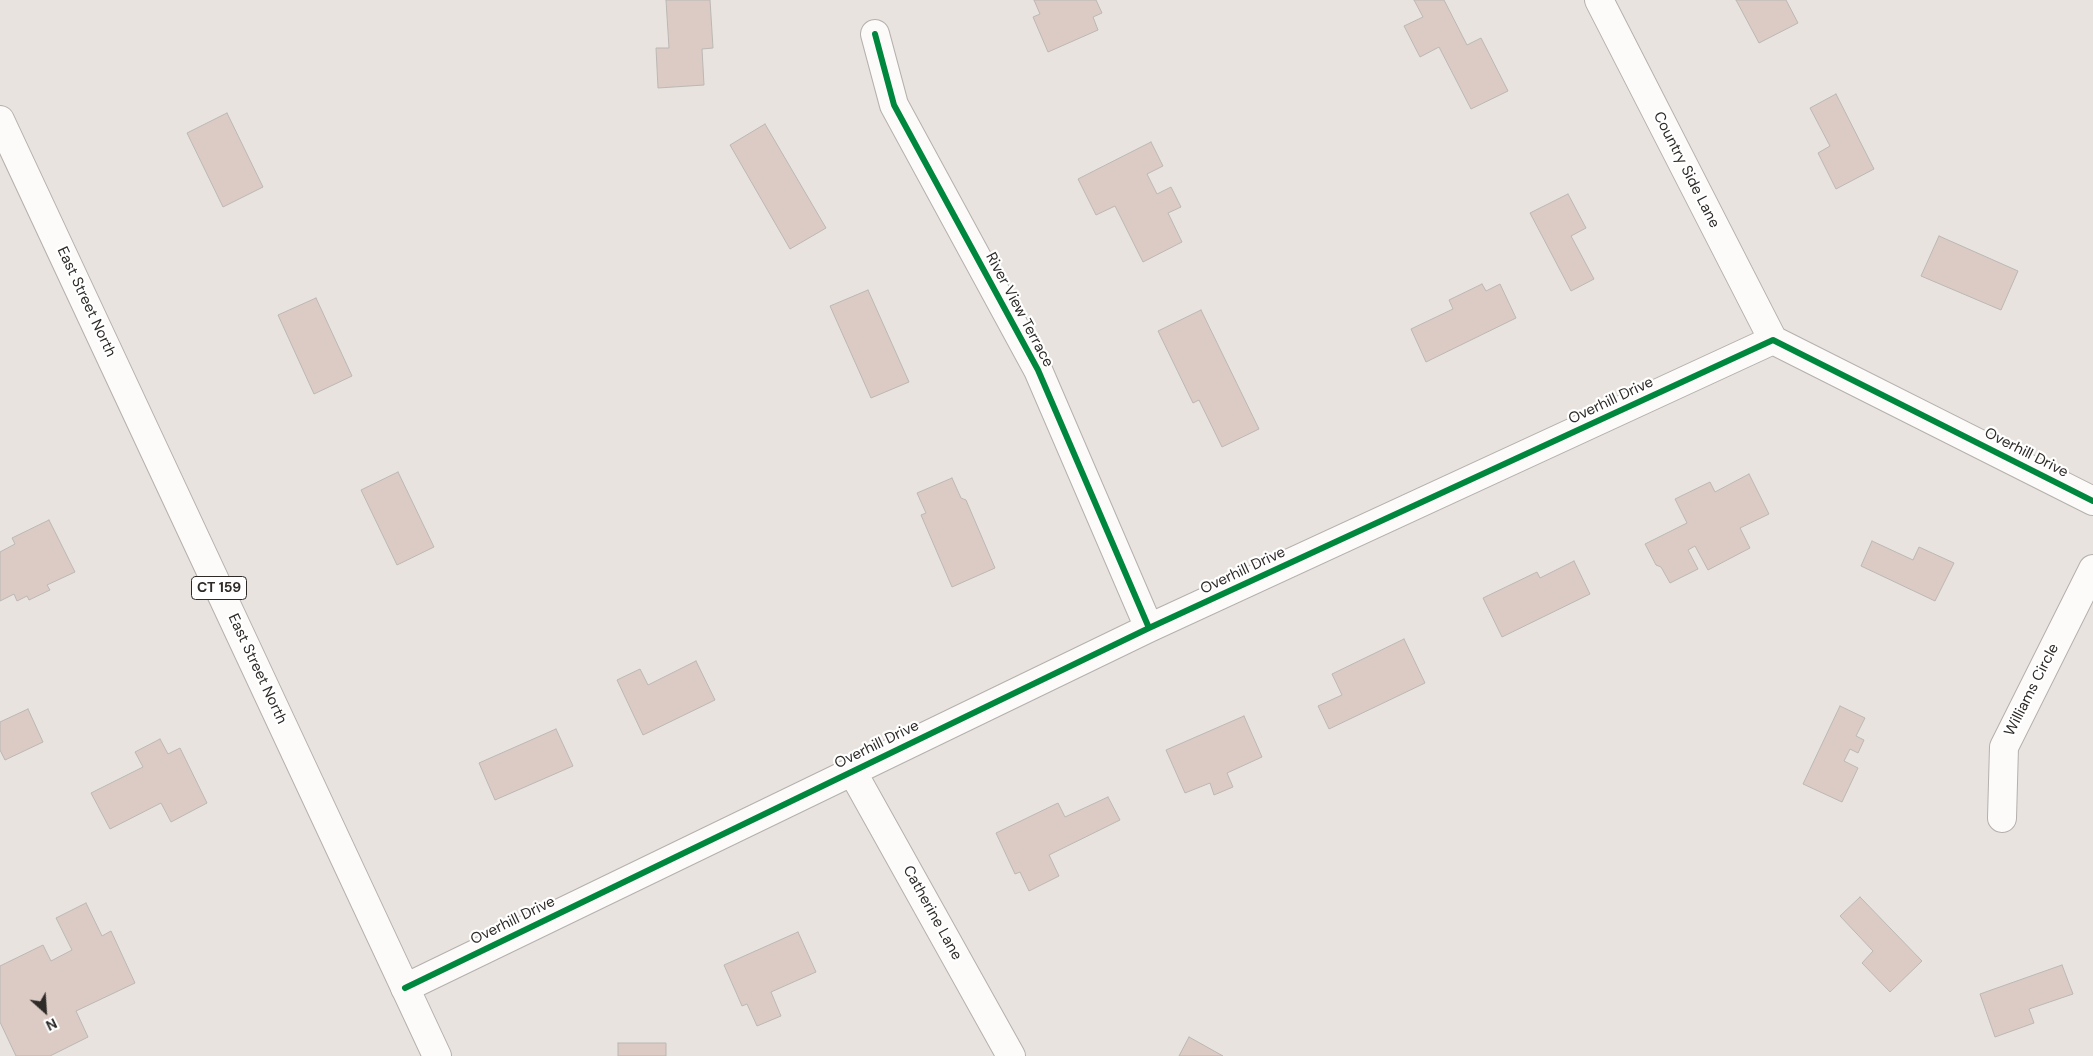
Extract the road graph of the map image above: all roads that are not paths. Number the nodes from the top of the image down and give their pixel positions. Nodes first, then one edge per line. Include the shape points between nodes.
1 (1598, 0) edge
2 (875, 34) dead end
3 (0, 120) edge
4 (1773, 340) junction
5 (2093, 500) edge
6 (2093, 570) edge
7 (1149, 628) junction
8 (852, 770) junction
9 (2002, 818) dead end
10 (405, 988) junction
11 (437, 1056) edge
12 (1011, 1056) edge

1 - 4 street, Country Side Lane
2 - 7 street, River View Terrace via 894,105 1038,370
3 - 10 street, East Street North / CT 159
4 - 5 street, Overhill Drive
4 - 7 street, Overhill Drive
6 - 9 street, Williams Circle via 2004,747
7 - 8 street, Overhill Drive
8 - 10 street, Overhill Drive
8 - 12 street, Catherine Lane
10 - 11 street, East Street North / CT 159

